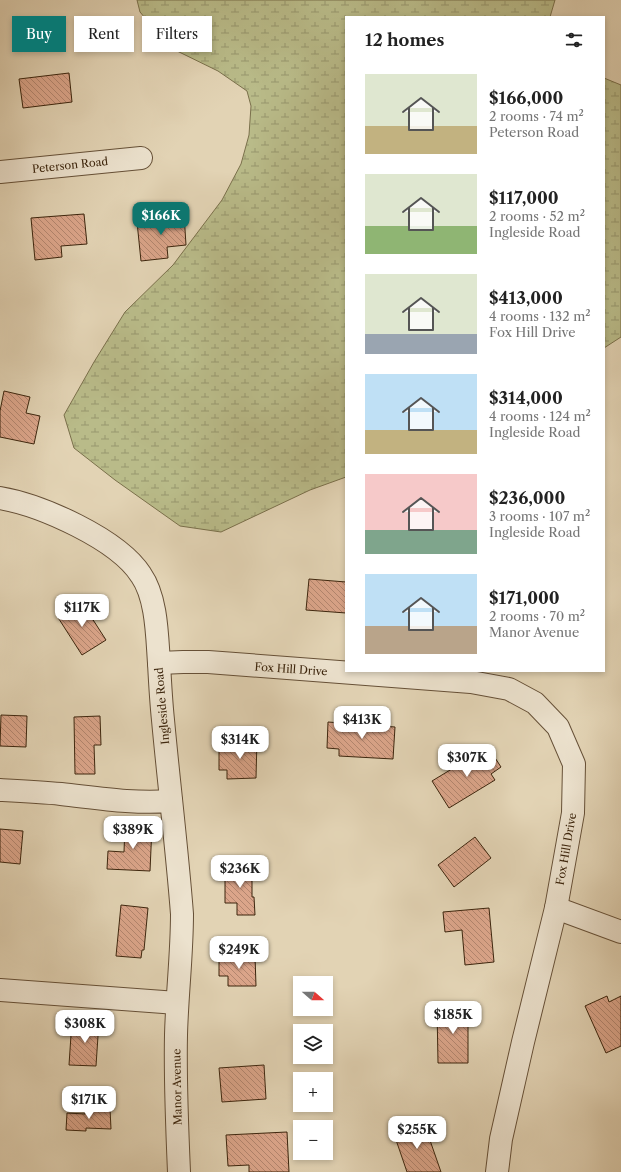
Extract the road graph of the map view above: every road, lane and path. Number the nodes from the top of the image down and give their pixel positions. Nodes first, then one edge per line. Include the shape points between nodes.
1 (141, 158) dead end
2 (0, 172) edge
3 (0, 498) edge
4 (159, 664) junction
5 (0, 790) edge
6 (170, 801) junction
7 (556, 908) junction
8 (621, 932) edge
9 (0, 990) edge
10 (178, 1003) junction
11 (179, 1172) edge
12 (497, 1172) edge

1 - 2 street, Peterson Road
3 - 4 street, Ingleside Road via 37,508 64,519 106,542 132,562 149,591 157,631
4 - 6 street, Ingleside Road
4 - 7 street, Fox Hill Drive via 208,662 471,682 508,689 535,703 558,727 574,764 573,813
5 - 6 street via 148,803
6 - 10 street, Ingleside Road via 182,914
7 - 8 street
7 - 12 street, Fox Hill Drive via 501,1139
9 - 10 street
10 - 11 street, Manor Avenue via 175,1070

